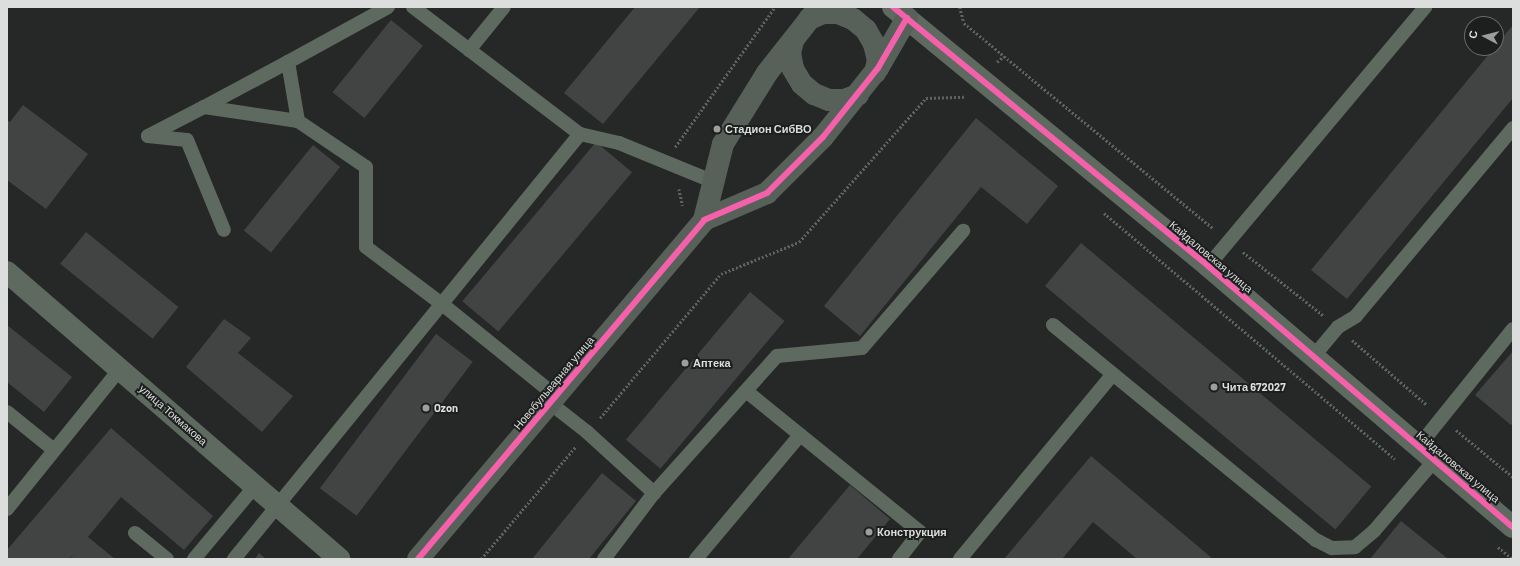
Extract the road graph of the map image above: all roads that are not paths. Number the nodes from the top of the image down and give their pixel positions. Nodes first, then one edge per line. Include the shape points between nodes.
1 (388, 7) edge
2 (413, 7) edge
3 (504, 7) edge
4 (1425, 7) edge
5 (814, 13) edge
6 (900, 13) edge
7 (793, 41) junction
8 (468, 50) junction
9 (288, 62) junction
10 (875, 73) junction
11 (858, 95) junction
12 (204, 106) junction
13 (298, 121) junction
14 (1513, 128) edge
15 (580, 134) junction
16 (714, 182) junction
17 (704, 220) junction
18 (224, 230) dead end
19 (963, 231) dead end
20 (1208, 266) junction
21 (7, 272) edge
22 (442, 304) junction
23 (1054, 325) dead end
24 (1513, 328) edge
25 (1313, 357) junction
26 (120, 370) junction
27 (1113, 374) junction
28 (746, 391) junction
29 (553, 399) junction
30 (7, 412) edge
31 (800, 435) junction
32 (54, 450) junction
33 (1426, 454) junction
34 (255, 486) junction
35 (654, 493) junction
36 (278, 506) junction
37 (7, 509) edge
38 (1513, 527) edge
39 (135, 533) dead end
40 (166, 559) edge
41 (194, 559) edge
42 (234, 559) edge
43 (339, 559) edge
44 (418, 559) edge
45 (604, 559) edge
46 (696, 559) edge
47 (898, 559) edge
48 (960, 559) edge

1 - 9 lane
2 - 8 lane
3 - 8 lane
4 - 20 lane
5 - 7 street
5 - 10 street via 838,13 854,19 866,30 874,44 878,60
6 - 10 street
6 - 20 street, Кайдаловская улица
7 - 11 street via 790,53 793,69 802,84 814,94 829,100 844,100
7 - 16 street via 768,73 724,144
8 - 15 lane
9 - 12 lane
9 - 13 lane
10 - 11 street
11 - 17 street via 823,137 767,193
12 - 13 lane
12 - 18 lane via 148,136 187,140
13 - 22 lane via 366,167 366,247
14 - 25 lane via 1356,316 1338,328
15 - 16 lane via 619,143
15 - 22 lane
16 - 17 street
17 - 29 street, Новобульварная улица
19 - 28 lane via 862,348 777,356
20 - 25 street, Кайдаловская улица
21 - 26 street, улица Токмакова
22 - 29 lane
22 - 36 lane
23 - 27 lane
24 - 33 lane
25 - 33 street, Кайдаловская улица
26 - 32 lane
26 - 34 street, улица Токмакова
27 - 33 lane via 1316,540 1332,548 1355,547 1374,531 1418,479
27 - 48 lane
28 - 31 lane
28 - 35 lane
29 - 35 lane
29 - 44 street, Новобульварная улица
30 - 32 lane
31 - 46 lane
31 - 47 lane via 920,532
32 - 37 lane
33 - 38 street, Кайдаловская улица
34 - 36 street, улица Токмакова
34 - 41 lane
35 - 45 lane
36 - 42 lane
36 - 43 street, улица Токмакова
39 - 40 lane

